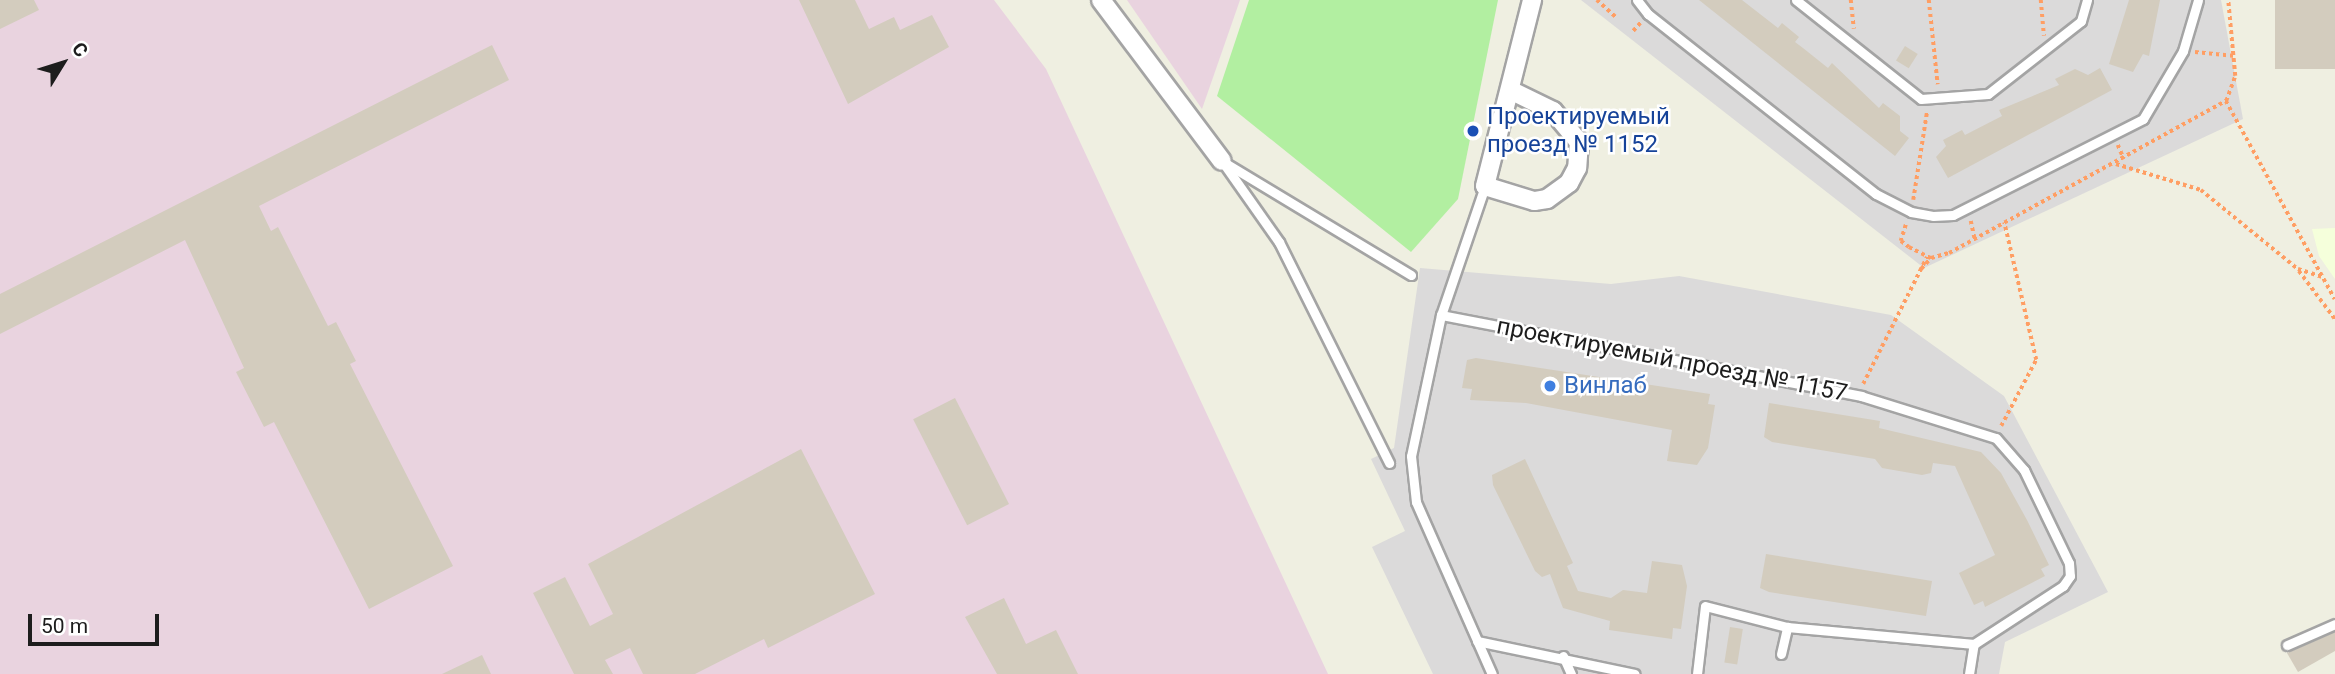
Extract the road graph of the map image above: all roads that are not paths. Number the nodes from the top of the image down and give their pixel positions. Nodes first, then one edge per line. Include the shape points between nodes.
1 (1101, 0) edge
2 (1532, 0) edge
3 (1637, 0) edge
4 (1796, 0) edge
5 (2087, 0) edge
6 (2198, 0) edge
7 (1510, 90) junction
8 (1222, 161) junction
9 (1485, 187) junction
10 (1411, 275) dead end
11 (1441, 315) junction
12 (1389, 463) dead end
13 (2335, 624) edge
14 (1787, 627) junction
15 (1477, 641) junction
16 (1974, 644) junction
17 (2287, 645) dead end
18 (1782, 654) dead end
19 (1563, 656) junction
20 (1492, 674) edge
21 (1571, 674) edge
22 (1635, 674) edge
23 (1697, 674) edge
24 (1969, 674) edge

1 - 8 street
2 - 7 street
3 - 6 lane via 1648,14 1876,194 1911,212 1953,215 2143,119 2183,51
4 - 5 lane via 1921,99 1929,99 1988,94 2081,21
7 - 9 street
7 - 9 street via 1541,103 1571,127 1579,142 1577,168 1569,183 1547,200 1534,201
8 - 10 lane
8 - 12 lane via 1279,242
9 - 11 lane
11 - 15 lane via 1418,413 1412,468 1416,502
11 - 16 lane, проектируемый проезд № 1157 via 1861,396 1996,438 2024,470 2069,563 2063,586
13 - 17 lane
14 - 16 lane
14 - 18 lane
14 - 23 lane via 1705,606
15 - 19 lane
15 - 20 lane
16 - 24 lane
19 - 21 lane
19 - 22 lane

